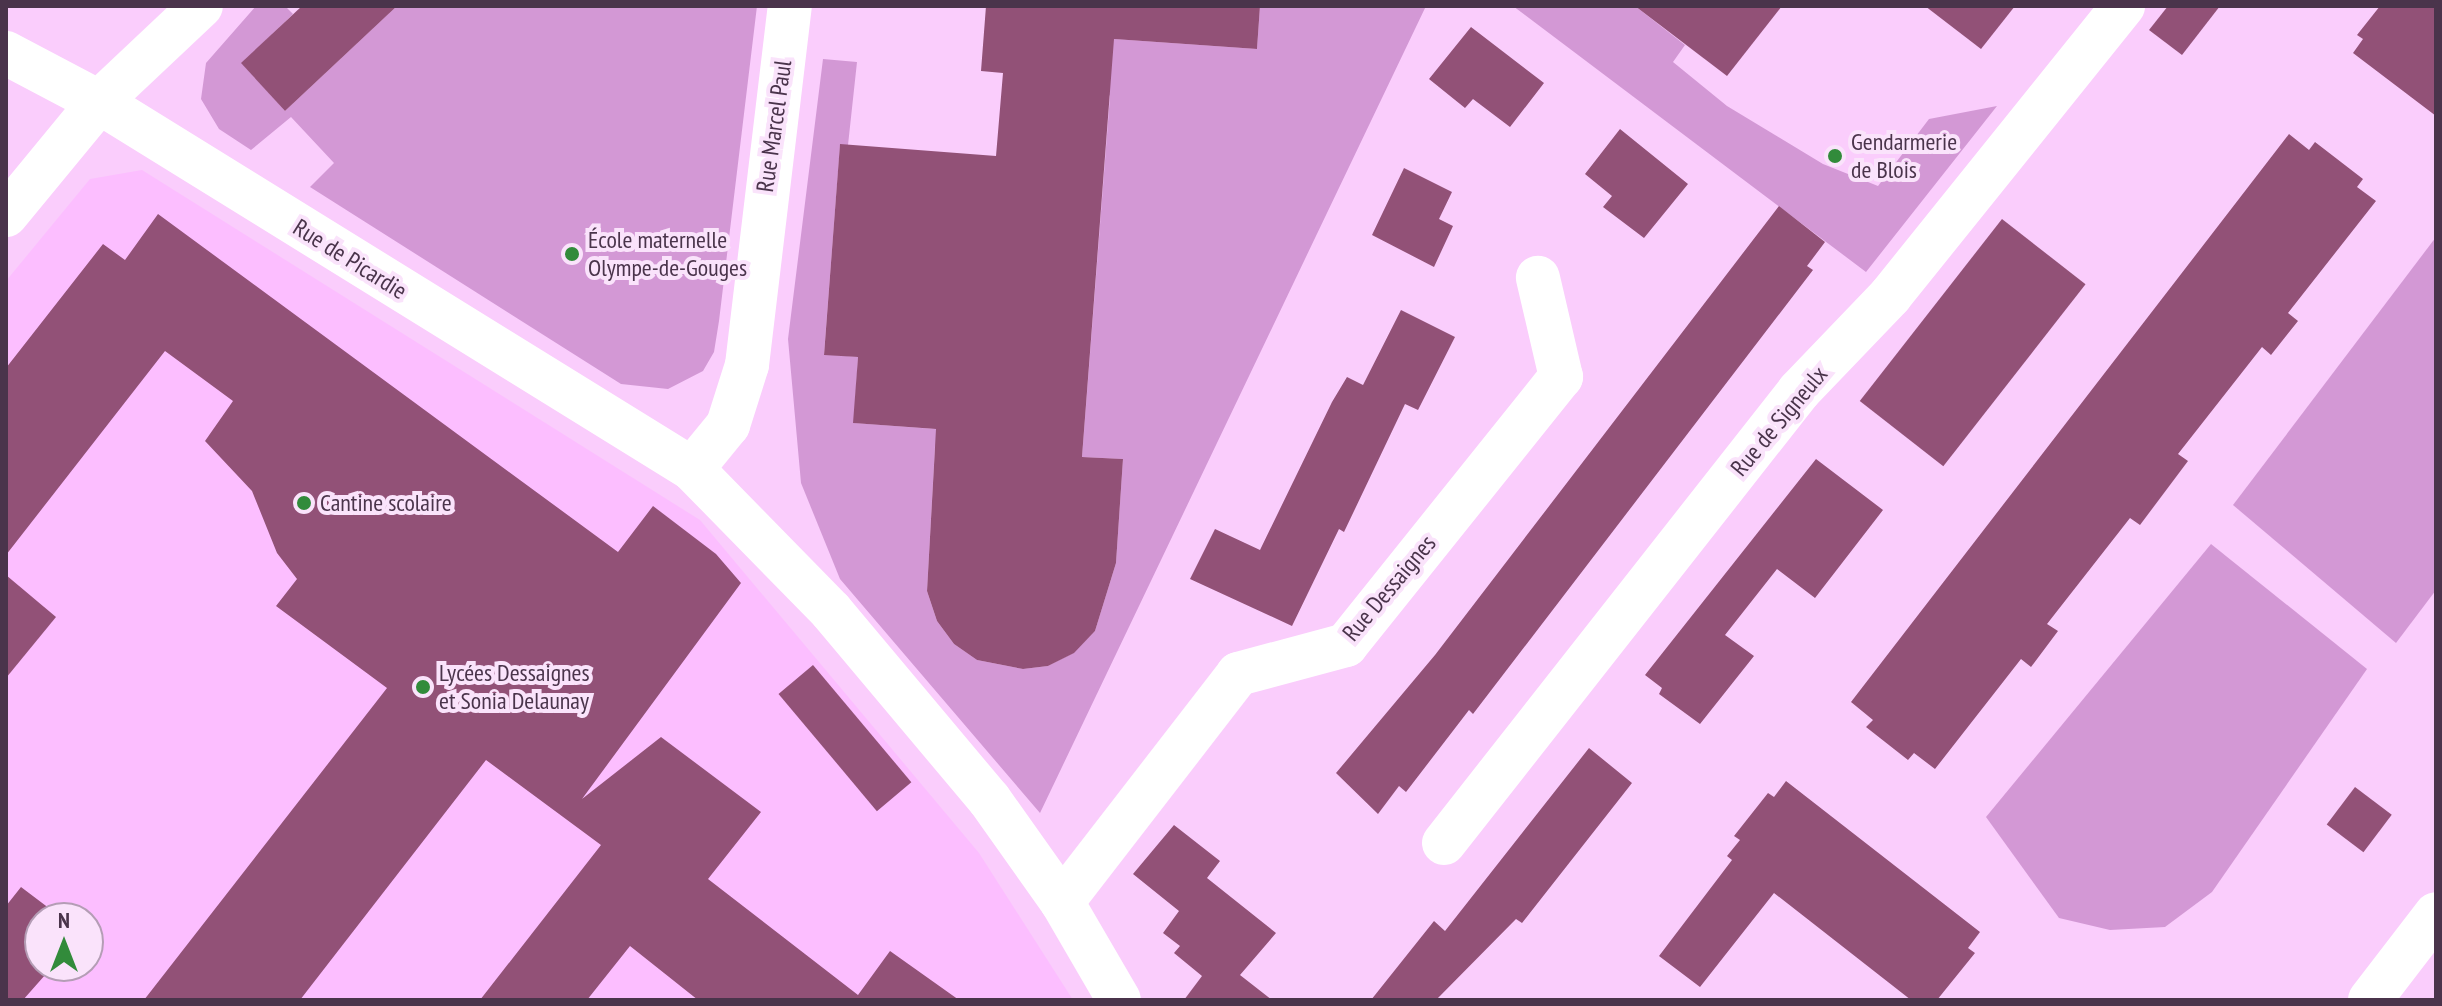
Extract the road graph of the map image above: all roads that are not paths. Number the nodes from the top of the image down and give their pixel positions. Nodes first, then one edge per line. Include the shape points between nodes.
1 (201, 6) edge
2 (790, 6) edge
3 (2123, 6) edge
4 (6, 53) edge
5 (99, 102) junction
6 (6, 215) edge
7 (1538, 278) dead end
8 (692, 469) junction
9 (1444, 843) dead end
10 (1062, 902) junction
11 (2436, 914) edge
12 (1119, 1000) edge
13 (2370, 1000) edge

1 - 5 street
2 - 8 street, Rue Marcel Paul via 747,365 728,425
3 - 9 street, Rue de Signeulx via 1890,296 1799,391
4 - 5 street, Rue de Picardie
5 - 6 street
5 - 8 street, Rue de Picardie
7 - 10 street, Rue Dessaignes via 1561,377 1346,645 1238,674
8 - 10 street via 831,611 989,799
10 - 12 street
11 - 13 street

